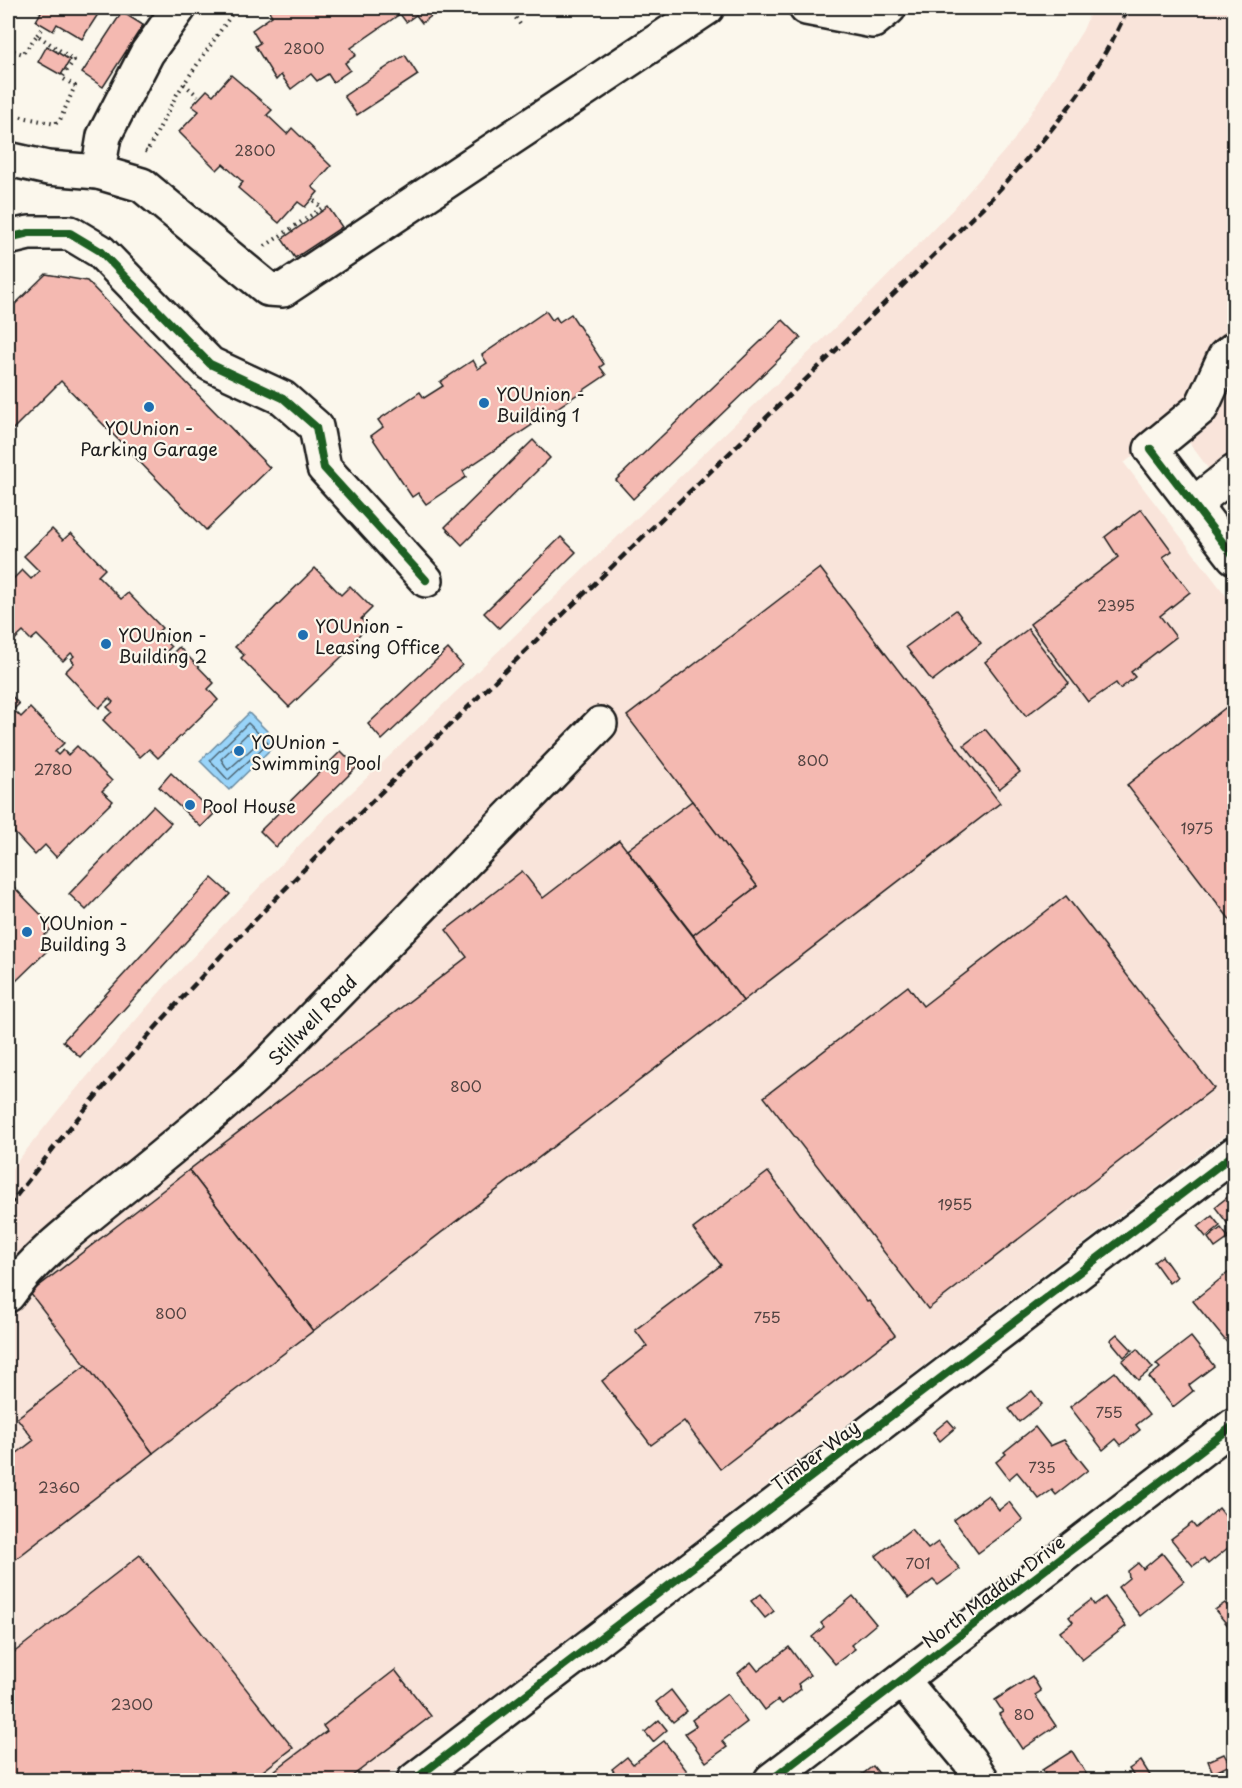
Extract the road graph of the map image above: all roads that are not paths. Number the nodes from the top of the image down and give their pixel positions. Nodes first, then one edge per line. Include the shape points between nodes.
1 (179, 8) edge
2 (707, 8) edge
3 (806, 8) edge
4 (889, 8) edge
5 (8, 159) edge
6 (98, 172) junction
7 (8, 238) edge
8 (1234, 349) edge
9 (1234, 472) edge
10 (1194, 504) junction
11 (1234, 555) edge
12 (426, 580) dead end
13 (600, 723) dead end
14 (1234, 1154) edge
15 (14, 1285) edge
16 (1234, 1425) edge
17 (902, 1680) junction
18 (414, 1780) edge
19 (771, 1780) edge
20 (982, 1780) edge

1 - 6 street via 147,54 104,136
2 - 6 street via 283,290 268,290 142,184
3 - 4 street via 873,21
5 - 6 street via 48,168
7 - 12 street via 29,233 70,233 99,250 210,364 284,398 316,427 324,468
8 - 10 street via 1225,356 1201,408 1151,449
9 - 10 street
10 - 11 street
13 - 15 street, Stillwell Road via 261,1071 218,1111 65,1235
14 - 18 street, Timber Way
16 - 17 street, North Maddux Drive
17 - 19 street, North Maddux Drive
17 - 20 street

